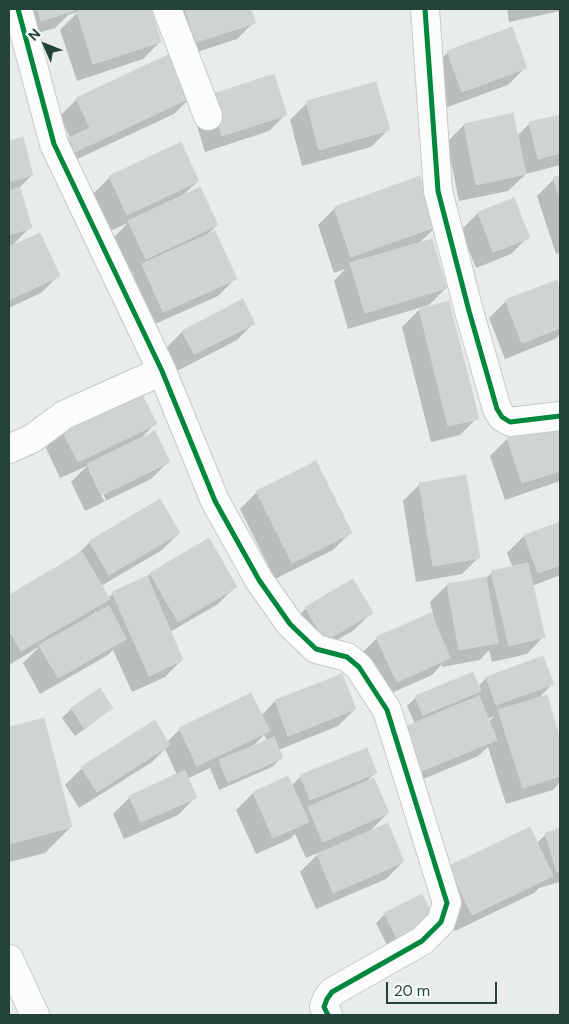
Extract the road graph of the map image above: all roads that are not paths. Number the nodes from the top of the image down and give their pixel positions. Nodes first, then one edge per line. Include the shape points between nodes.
1 (18, 9) edge
2 (167, 9) edge
3 (425, 9) edge
4 (208, 116) dead end
5 (162, 371) junction
6 (560, 416) edge
7 (9, 448) edge
8 (9, 958) edge
9 (35, 1015) edge
10 (328, 1015) edge

1 - 5 street via 54,144
2 - 4 street
3 - 6 street via 438,191 497,409 510,422
5 - 7 street via 64,415 33,438
5 - 10 street via 215,501 259,580 290,624 316,649 347,658 359,667 387,710 447,903 441,922 422,941 332,992 324,1007
8 - 9 street

